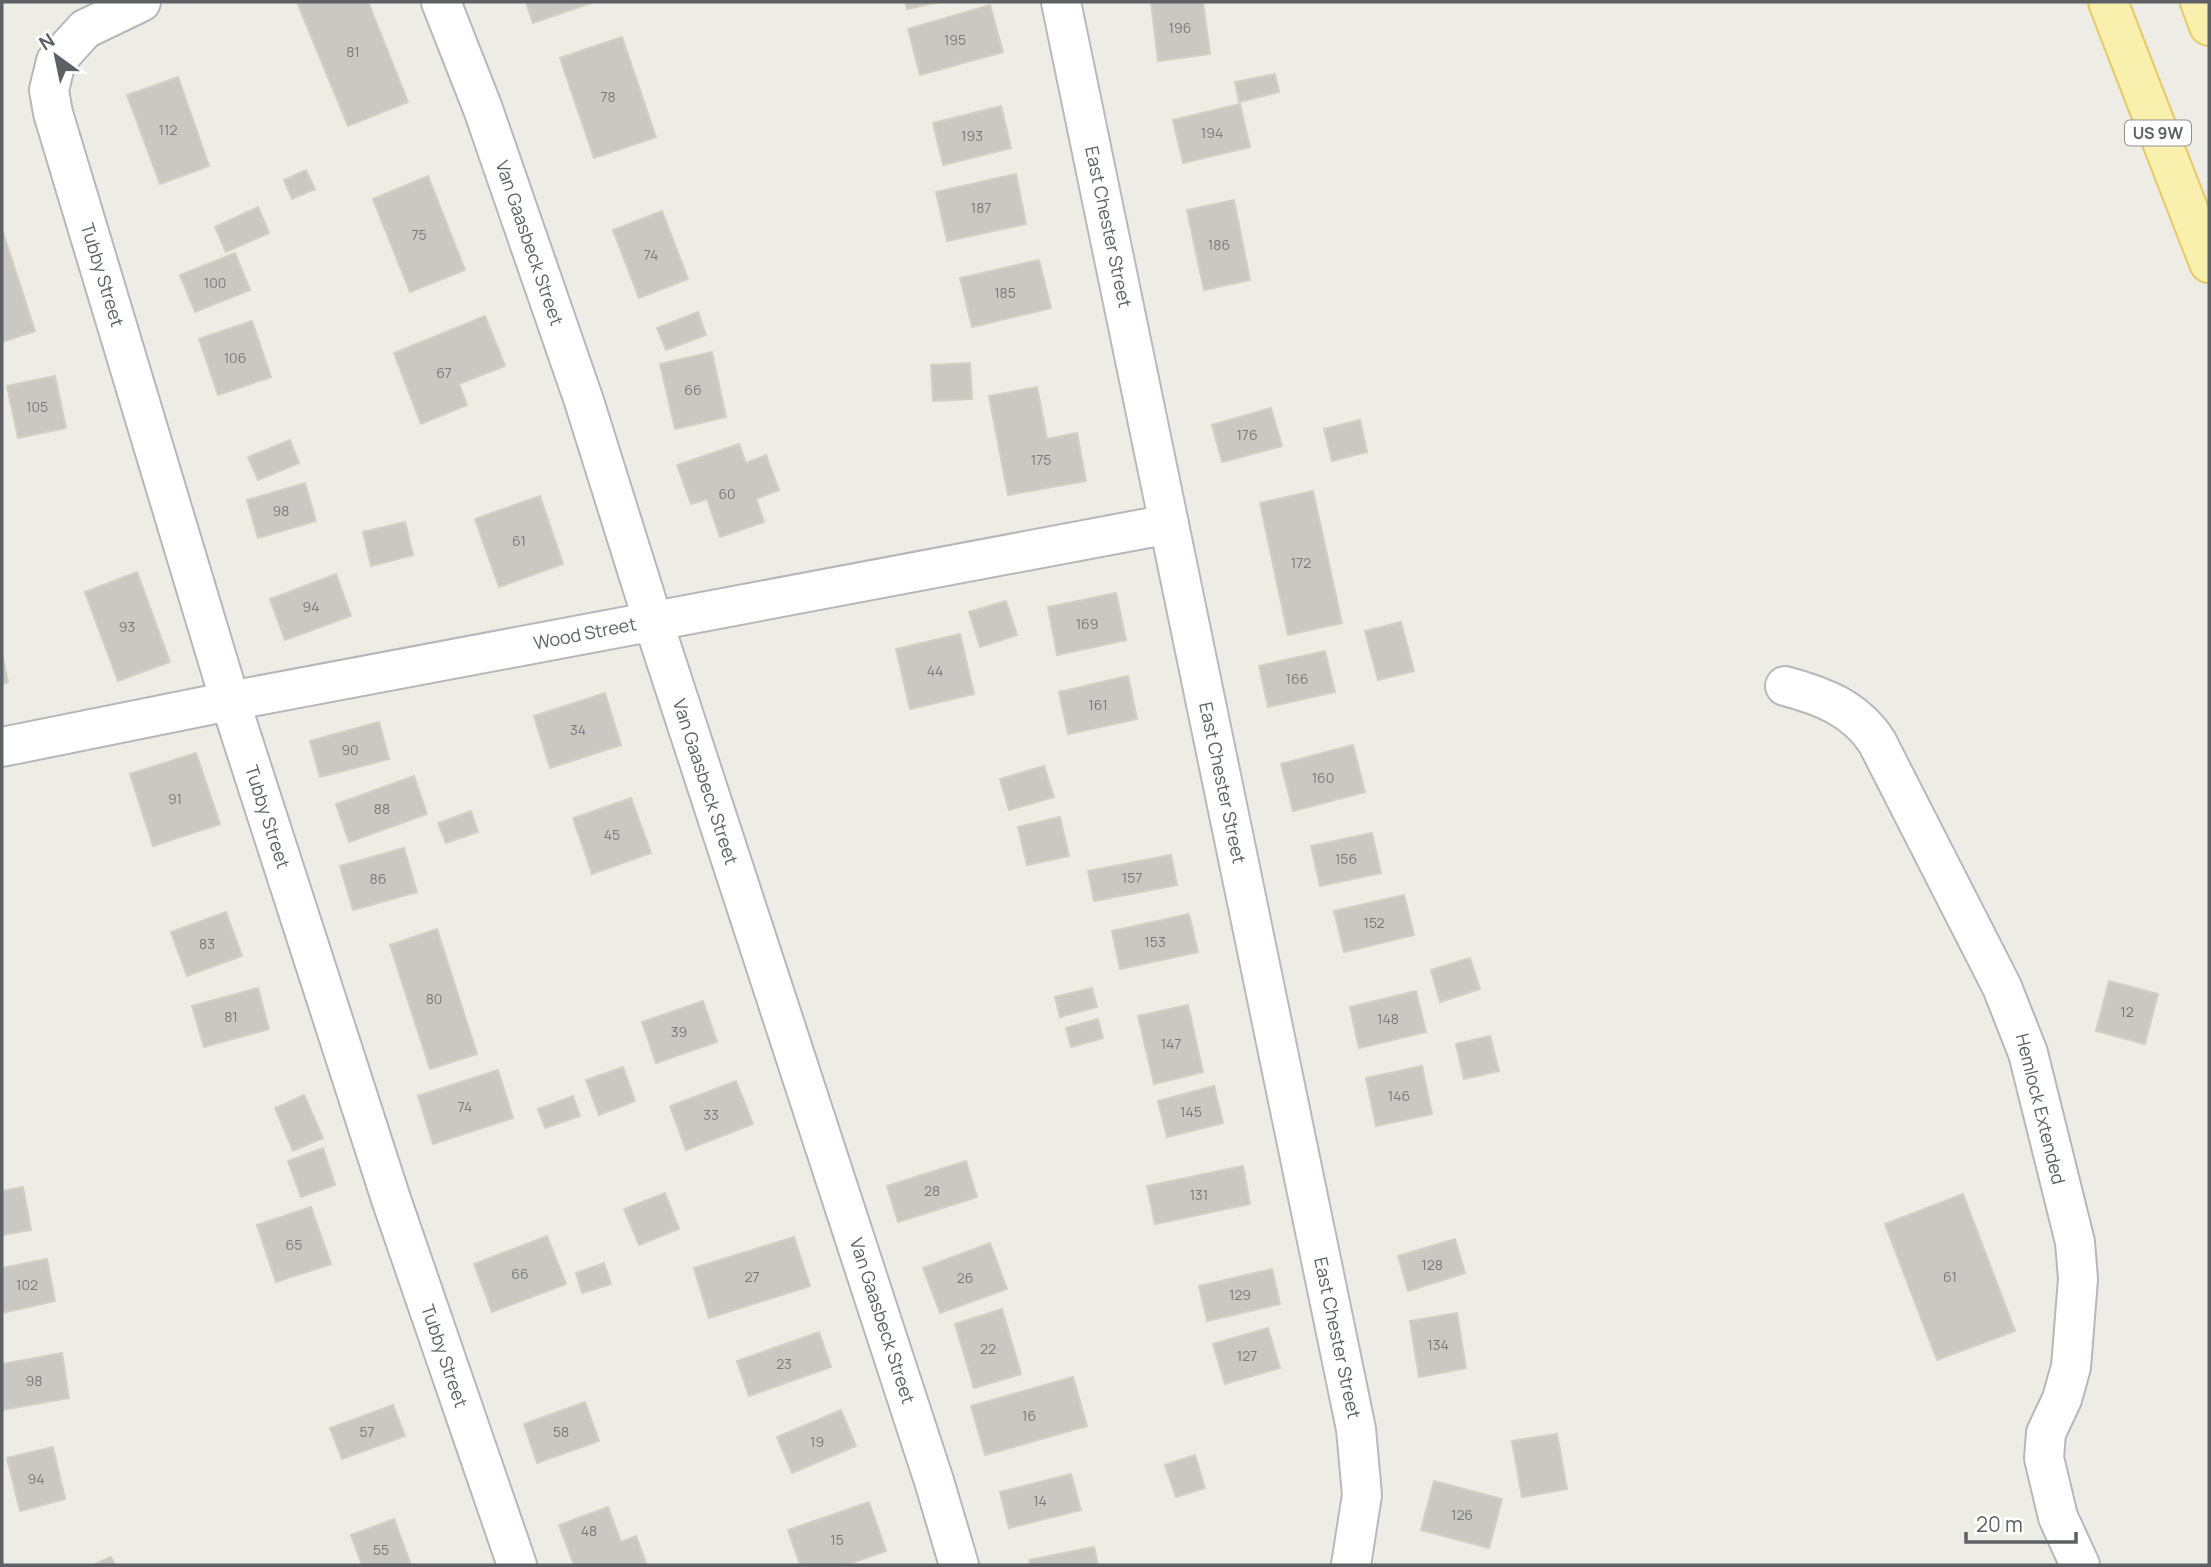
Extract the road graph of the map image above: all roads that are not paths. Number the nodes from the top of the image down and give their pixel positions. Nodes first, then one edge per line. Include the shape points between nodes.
1 (141, 2) edge
2 (440, 2) edge
3 (1061, 2) edge
4 (2108, 2) edge
5 (2200, 2) edge
6 (2209, 26) edge
7 (2209, 263) edge
8 (1169, 524) junction
9 (653, 621) junction
10 (1784, 686) dead end
11 (230, 701) junction
12 (2, 747) edge
13 (517, 1565) edge
14 (959, 1565) edge
15 (1351, 1565) edge
16 (2080, 1565) edge

1 - 11 street, Tubby Street via 85,29 56,61 49,90
2 - 9 street, Van Gaasbeck Street via 483,109 584,401
3 - 8 street, East Chester Street
4 - 7 main road, US 9W
5 - 6 main road
8 - 9 street, Wood Street
8 - 15 street, East Chester Street via 1356,1429 1362,1495
9 - 11 street, Wood Street
9 - 14 street, Van Gaasbeck Street
10 - 16 street, Hemlock Extended via 1820,695 1867,726 2002,987 2028,1053 2075,1242 2078,1279 2071,1367 2046,1433 2045,1458 2058,1517
11 - 12 street, Wood Street
11 - 13 street, Tubby Street via 391,1199

